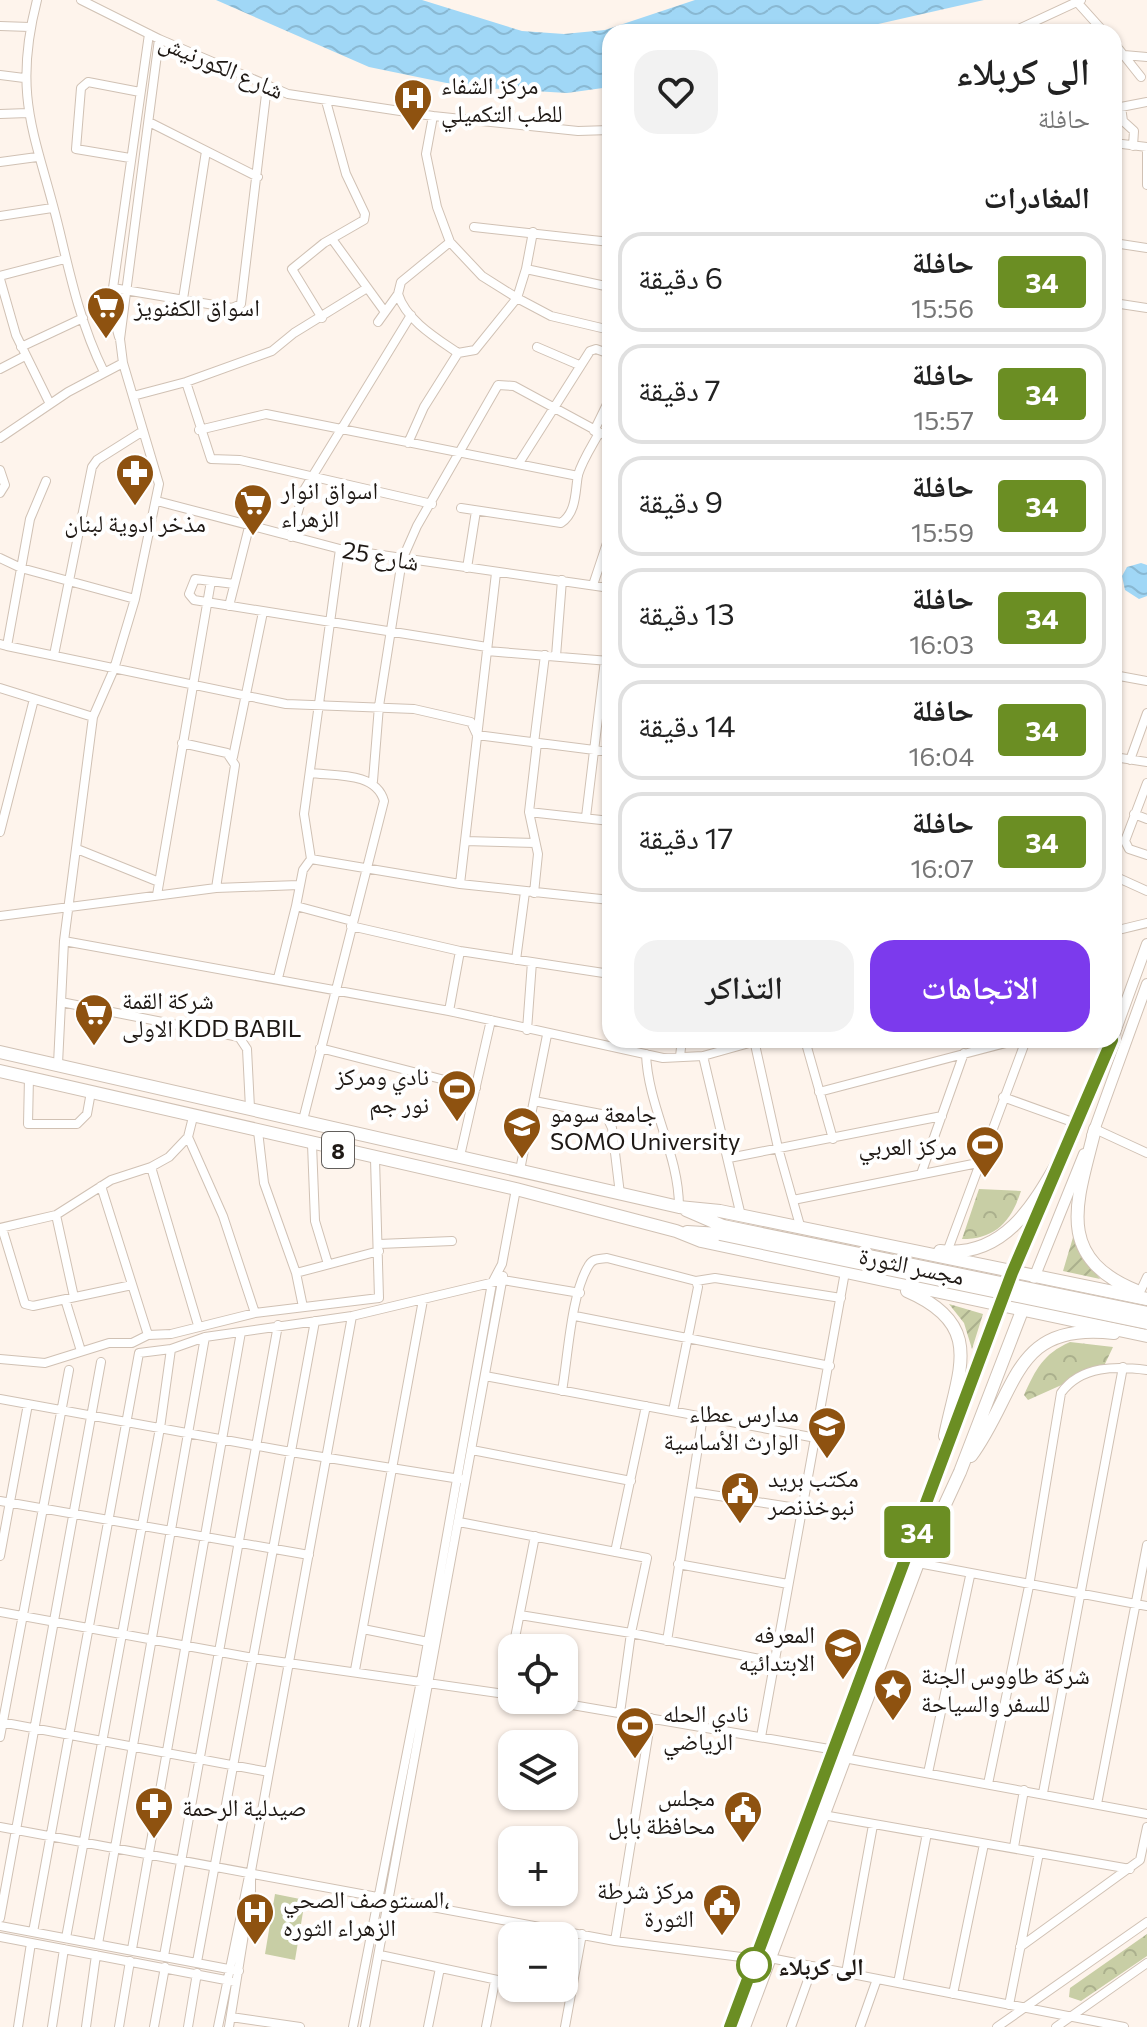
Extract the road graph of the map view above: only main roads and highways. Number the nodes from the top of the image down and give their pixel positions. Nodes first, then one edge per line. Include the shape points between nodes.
1 (1147, 944) edge
2 (1147, 984) edge
3 (1122, 1012) edge
4 (1122, 1039) edge
5 (1111, 1048) edge
6 (1118, 1048) edge
7 (0, 1052) edge
8 (0, 1071) edge
9 (1106, 1074) junction
10 (1096, 1084) junction
11 (1107, 1089) junction
12 (177, 1092) junction
13 (220, 1101) junction
14 (171, 1111) junction
15 (215, 1122) junction
16 (1095, 1129) junction
17 (1071, 1140) junction
18 (679, 1207) junction
19 (722, 1230) junction
20 (676, 1231) junction
21 (946, 1255) junction
22 (1012, 1273) junction
23 (878, 1278) junction
24 (1034, 1278) junction
25 (1108, 1292) junction
26 (943, 1293) junction
27 (1145, 1295) edge
28 (1000, 1306) junction
29 (1023, 1311) junction
30 (1147, 1313) edge
31 (1147, 1323) edge
32 (1103, 1324) junction
33 (1147, 1336) edge
34 (960, 1472) junction
35 (936, 1481) junction
36 (840, 1754) junction
37 (763, 1958) junction
38 (730, 2027) edge
39 (744, 2027) edge

1 - 3 main road
2 - 4 main road
5 - 9 main road
6 - 9 main road
7 - 12 highway, 8
8 - 14 highway, 8
9 - 10 main road
9 - 11 main road
10 - 11 main road
10 - 17 main road
11 - 16 main road
12 - 13 highway, 8
12 - 14 highway via 182,1104
13 - 15 highway via 211,1107
13 - 18 highway, 8
14 - 15 highway, 8
15 - 20 highway, 8 via 516,1189
16 - 24 main road
16 - 27 highway via 1076,1207 1077,1232 1102,1275
17 - 21 highway via 1024,1219 978,1249
17 - 22 main road
18 - 19 highway, مجسر الثورة / 8
18 - 21 highway
19 - 20 highway, مجسر الثورة / 8
19 - 30 highway, مجسر الثورة / 8, bridge
19 - 31 highway, مجسر الثورة / 8, bridge
20 - 23 highway via 701,1241
21 - 22 highway
21 - 26 highway via 957,1277 952,1290
22 - 24 highway
22 - 28 highway
23 - 26 highway
23 - 35 highway via 932,1301 951,1322 958,1340 959,1389
24 - 25 highway
24 - 29 highway
25 - 27 highway
25 - 32 highway via 1099,1292 1091,1305
26 - 28 highway
28 - 29 highway
28 - 35 highway
29 - 32 highway
29 - 34 highway
32 - 33 highway
33 - 34 highway via 1079,1330 1045,1340 1014,1378
34 - 36 highway
35 - 36 highway
36 - 37 highway
36 - 37 highway via 823,1815
37 - 38 highway
37 - 39 highway

